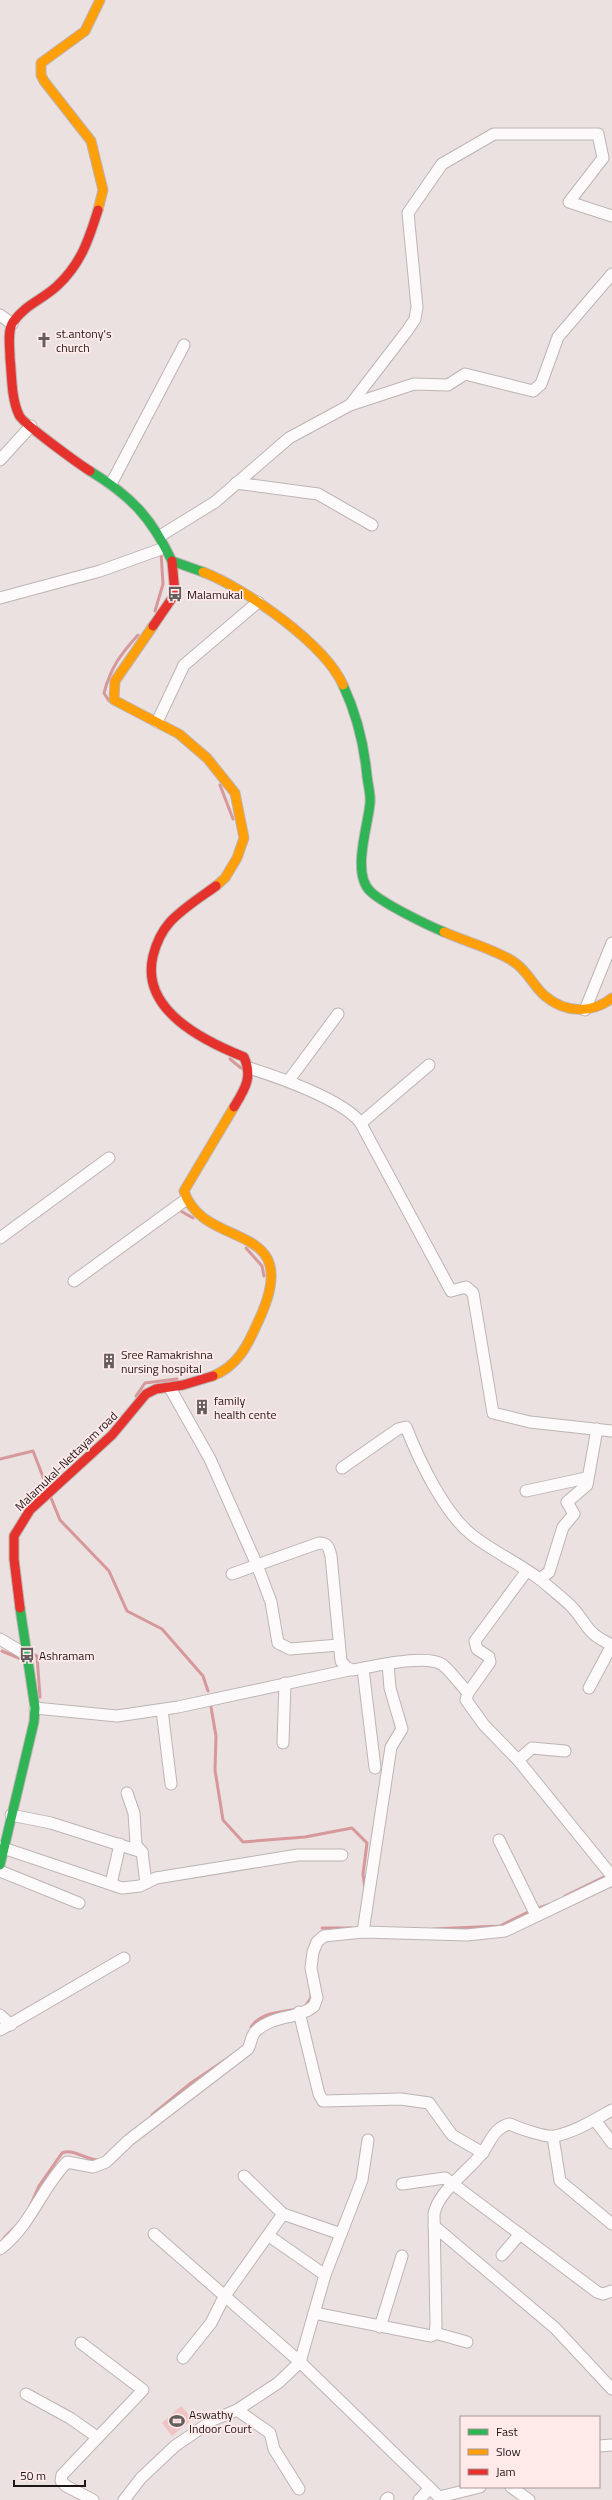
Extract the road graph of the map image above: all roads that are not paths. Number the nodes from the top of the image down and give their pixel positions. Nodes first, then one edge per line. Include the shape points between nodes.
1 (100, 0) edge
2 (612, 216) edge
3 (612, 274) edge
4 (0, 315) edge
5 (12, 324) junction
6 (184, 345) dead end
7 (350, 405) junction
8 (31, 426) junction
9 (0, 460) edge
10 (236, 483) junction
11 (111, 484) junction
12 (372, 525) dead end
13 (160, 536) junction
14 (164, 548) junction
15 (172, 561) junction
16 (0, 598) edge
17 (258, 602) junction
18 (157, 722) junction
19 (612, 943) edge
20 (612, 998) edge
21 (585, 1010) junction
22 (338, 1014) dead end
23 (429, 1066) dead end
24 (249, 1068) junction
25 (289, 1080) junction
26 (361, 1123) junction
27 (109, 1158) dead end
28 (184, 1201) junction
29 (0, 1238) edge
30 (74, 1281) dead end
31 (170, 1388) junction
32 (597, 1429) junction
33 (612, 1431) edge
34 (342, 1468) dead end
35 (586, 1478) junction
36 (526, 1491) dead end
37 (257, 1565) junction
38 (526, 1572) junction
39 (232, 1574) dead end
40 (540, 1579) junction
41 (0, 1639) edge
42 (340, 1645) junction
43 (612, 1645) edge
44 (25, 1654) junction
45 (388, 1664) junction
46 (363, 1669) junction
47 (349, 1670) junction
48 (285, 1683) junction
49 (588, 1688) dead end
50 (468, 1693) junction
51 (35, 1708) junction
52 (162, 1710) junction
53 (283, 1743) dead end
54 (565, 1751) dead end
55 (518, 1760) junction
56 (374, 1768) dead end
57 (171, 1784) dead end
58 (127, 1793) dead end
59 (11, 1815) junction
60 (499, 1840) dead end
61 (120, 1844) junction
62 (2, 1847) edge
63 (142, 1852) junction
64 (342, 1855) dead end
65 (0, 1865) edge
66 (0, 1871) edge
67 (612, 1876) edge
68 (612, 1880) edge
69 (146, 1883) junction
70 (111, 1884) junction
71 (79, 1902) dead end
72 (536, 1915) junction
73 (364, 1929) junction
74 (124, 1958) dead end
75 (299, 2012) junction
76 (0, 2014) edge
77 (12, 2025) junction
78 (0, 2030) edge
79 (612, 2110) edge
80 (595, 2120) junction
81 (553, 2137) junction
82 (368, 2140) dead end
83 (612, 2143) edge
84 (483, 2153) junction
85 (244, 2176) dead end
86 (402, 2184) dead end
87 (452, 2185) junction
88 (283, 2214) junction
89 (612, 2224) edge
90 (434, 2226) junction
91 (154, 2234) dead end
92 (341, 2234) junction
93 (520, 2234) junction
94 (269, 2236) junction
95 (0, 2249) edge
96 (502, 2255) dead end
97 (402, 2256) dead end
98 (325, 2275) junction
99 (612, 2291) edge
100 (224, 2297) junction
101 (314, 2314) junction
102 (380, 2327) junction
103 (435, 2333) junction
104 (467, 2342) dead end
105 (81, 2343) dead end
106 (183, 2358) dead end
107 (300, 2362) junction
108 (612, 2389) edge
109 (26, 2394) dead end
110 (237, 2410) junction
111 (97, 2437) junction
112 (612, 2445) edge
113 (600, 2446) edge
114 (430, 2488) junction
115 (476, 2488) edge
116 (512, 2488) edge
117 (299, 2489) dead end
118 (93, 2500) edge
119 (124, 2500) edge
120 (419, 2500) edge
121 (530, 2500) edge

1 - 5 street via 85,31 41,63 41,75 91,142 102,190 92,228 80,260 71,272 57,286 27,306
2 - 7 street via 569,202 603,158 598,134 494,134 442,164 408,213 417,308 415,319
3 - 7 street via 558,337 537,390 465,374 448,385 414,384
4 - 5 street
5 - 8 street via 9,340 13,392 19,416
6 - 11 street
7 - 10 street via 289,438
8 - 9 street
8 - 11 street via 75,462
10 - 12 street via 318,494
10 - 13 street via 215,502
11 - 13 street via 132,501
13 - 14 street
14 - 15 street
14 - 16 street via 100,571
15 - 17 street via 221,578
15 - 18 street via 175,594 115,681 114,700
17 - 18 street via 184,665
17 - 21 street via 301,635 338,673 354,709 364,743 370,802 361,861 365,881 371,892 427,925 515,962 545,996 564,1008
18 - 24 street via 179,734 207,758 235,793 244,838 237,858 225,878 170,922 156,944 150,969 151,978 174,1018 212,1044 244,1057
19 - 21 street
20 - 21 street via 602,1006
22 - 25 street
23 - 26 street
24 - 25 street
24 - 28 street via 244,1091 184,1191
25 - 26 street via 351,1112
26 - 32 street via 451,1291 466,1287 473,1293 493,1413 530,1422
27 - 29 street
28 - 30 street
28 - 31 street, Malamukal-Nettayam road via 190,1209 237,1233 265,1254 272,1269 272,1280 270,1294 247,1347 236,1360 218,1374
31 - 37 street via 210,1459
31 - 44 street, Malamukal-Nettayam road via 153,1389 146,1394 112,1435 30,1510 21,1523 14,1536 13,1547
32 - 33 street
32 - 35 street
34 - 38 street via 403,1426 423,1468 455,1516 471,1534
35 - 36 street
35 - 40 street via 587,1485 567,1502 574,1514 563,1527 549,1572
37 - 39 street
37 - 42 street via 271,1602 278,1643 290,1649
37 - 42 street via 319,1543 327,1545 331,1556
38 - 40 street
38 - 50 street via 475,1641 477,1649 489,1656 490,1662
40 - 43 street via 571,1607 596,1638
41 - 44 street
42 - 47 street via 341,1661
43 - 49 street
44 - 51 street, Malamukal-Nettayam road
45 - 46 street
45 - 50 street via 435,1661 442,1665
45 - 73 street via 390,1688 402,1729 390,1747
46 - 47 street
46 - 56 street
47 - 48 street
48 - 52 street
48 - 53 street
50 - 55 street via 466,1700 484,1726
51 - 52 street via 117,1716
51 - 59 street, Malamukal-Nettayam road via 34,1722
52 - 57 street
54 - 55 street via 532,1748
55 - 67 street
58 - 63 street via 134,1813 136,1845
59 - 61 street via 50,1823
59 - 62 street, Malamukal-Nettayam road
60 - 72 street
61 - 63 street
61 - 70 street
62 - 65 street, Malamukal-Nettayam road
62 - 70 street
63 - 69 street
64 - 69 street via 298,1855 156,1878
66 - 71 street
68 - 72 street
69 - 70 street via 122,1888
72 - 73 street via 505,1930 486,1934
73 - 75 street via 329,1934 319,1940 314,1949 311,1968 316,2003 311,2009
74 - 77 street
75 - 84 street via 319,2094 323,2101 401,2099 429,2102 452,2135
75 - 95 street via 265,2024 253,2034 248,2049 129,2140 106,2162 93,2167 67,2162 44,2190 27,2222
76 - 77 street
77 - 78 street
79 - 80 street
80 - 81 street
80 - 83 street
81 - 84 street via 521,2130 510,2124 505,2125 496,2132
81 - 89 street via 560,2181
82 - 92 street via 362,2180
84 - 87 street
85 - 88 street
86 - 87 street via 445,2178
87 - 90 street via 434,2211
87 - 93 street
88 - 92 street
88 - 94 street
90 - 103 street
90 - 108 street via 555,2328
91 - 100 street
92 - 98 street
93 - 96 street
93 - 99 street via 597,2292 603,2294
94 - 98 street
94 - 100 street
97 - 102 street
98 - 101 street
100 - 106 street via 211,2323
100 - 107 street
101 - 102 street
101 - 107 street
102 - 103 street via 431,2336
103 - 104 street
105 - 111 street via 143,2390
107 - 110 street via 278,2383
107 - 114 street
109 - 111 street via 70,2418
110 - 117 street via 270,2433 274,2449
110 - 119 street via 213,2420 176,2446 140,2478
111 - 118 street via 68,2466 61,2478 66,2486
112 - 113 street
114 - 115 street via 439,2497
114 - 120 street
116 - 121 street

